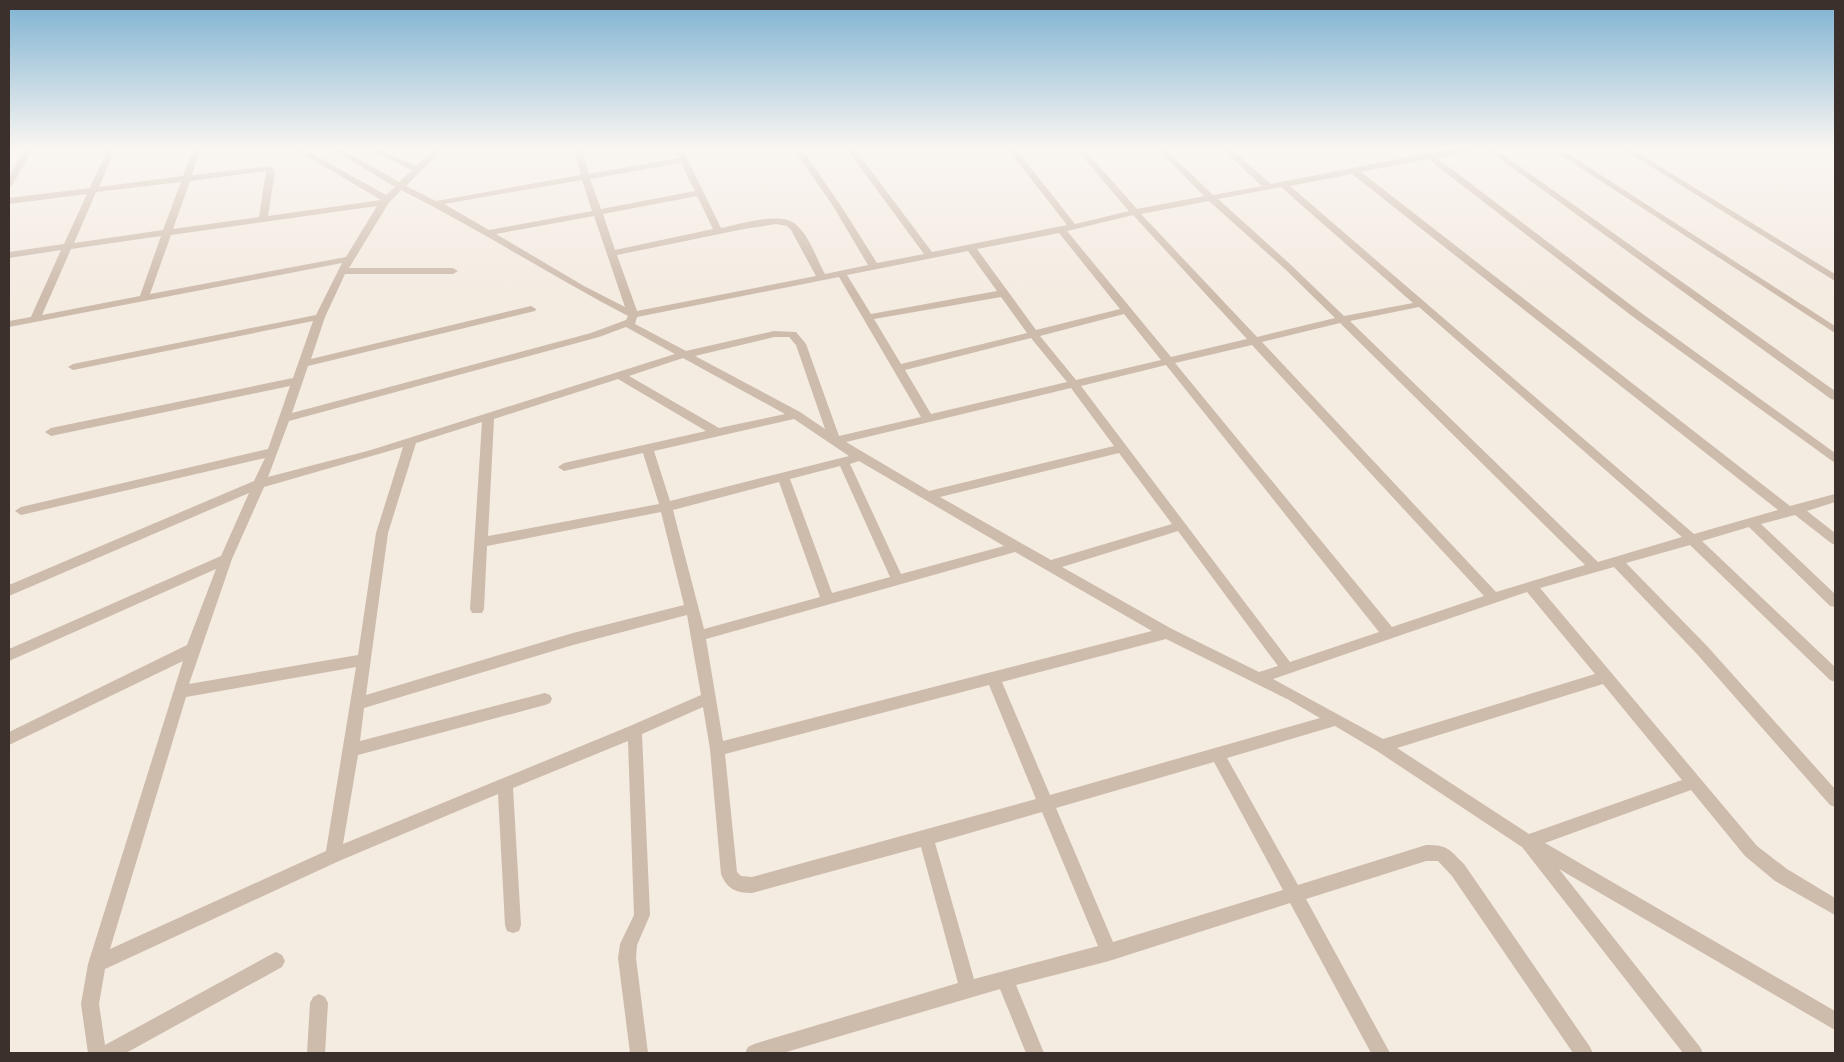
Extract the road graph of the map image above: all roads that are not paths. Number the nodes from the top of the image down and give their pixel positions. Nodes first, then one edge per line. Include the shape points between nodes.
1 (35, 198) edge
2 (90, 198) edge
3 (180, 198) edge
4 (267, 198) edge
5 (374, 198) edge
6 (390, 198) edge
7 (410, 198) edge
8 (467, 198) edge
9 (593, 198) edge
10 (676, 198) edge
11 (702, 198) edge
12 (831, 198) edge
13 (887, 198) edge
14 (1050, 198) edge
15 (1123, 198) edge
16 (1211, 198) joint
17 (1299, 198) edge
18 (1390, 198) edge
19 (1484, 198) edge
20 (1558, 198) edge
21 (1631, 198) edge
22 (1705, 198) edge
23 (9, 201) edge
24 (437, 203) junction
25 (599, 212) junction
26 (1136, 212) junction
27 (263, 219) junction
28 (1073, 227) junction
29 (1061, 229) junction
30 (168, 232) junction
31 (718, 232) junction
32 (488, 234) junction
33 (68, 246) junction
34 (971, 248) junction
35 (612, 254) junction
36 (9, 255) edge
37 (930, 256) junction
38 (350, 259) junction
39 (874, 267) junction
40 (342, 271) junction
41 (453, 272) dead end
42 (842, 274) junction
43 (822, 278) junction
44 (1835, 278) edge
45 (1005, 294) junction
46 (144, 298) junction
47 (1421, 304) junction
48 (531, 309) dead end
49 (1128, 310) junction
50 (869, 316) junction
51 (320, 317) junction
52 (36, 319) junction
53 (630, 320) junction
54 (1341, 320) junction
55 (9, 324) edge
56 (1835, 330) edge
57 (1033, 334) junction
58 (1255, 341) junction
59 (683, 355) junction
60 (1170, 362) junction
61 (304, 364) junction
62 (73, 367) dead end
63 (900, 368) junction
64 (619, 375) junction
65 (298, 380) junction
66 (1074, 384) junction
67 (1835, 396) edge
68 (796, 415) junction
69 (488, 418) junction
70 (284, 420) junction
71 (929, 420) junction
72 (51, 432) dead end
73 (717, 432) junction
74 (835, 440) junction
75 (411, 442) junction
76 (647, 448) junction
77 (1122, 448) junction
78 (273, 452) junction
79 (860, 457) junction
80 (1835, 460) edge
81 (843, 461) junction
82 (564, 467) dead end
83 (784, 478) junction
84 (258, 484) junction
85 (927, 496) junction
86 (1835, 498) edge
87 (666, 507) junction
88 (21, 511) dead end
89 (1794, 511) junction
90 (1752, 523) junction
91 (1180, 526) junction
92 (1693, 540) junction
93 (1835, 540) edge
94 (481, 542) junction
95 (1016, 547) junction
96 (226, 559) junction
97 (1616, 561) junction
98 (1049, 566) junction
99 (1595, 568) junction
100 (897, 579) junction
101 (1530, 586) junction
102 (9, 591) edge
103 (1493, 598) junction
104 (828, 600) junction
105 (1835, 602) edge
106 (692, 608) junction
107 (477, 609) dead end
108 (1167, 633) junction
109 (1389, 634) junction
110 (699, 636) junction
111 (193, 649) junction
112 (9, 655) edge
113 (364, 660) junction
114 (1288, 669) junction
115 (1606, 676) junction
116 (1835, 676) edge
117 (993, 678) junction
118 (1259, 678) junction
119 (179, 692) junction
120 (709, 698) junction
121 (545, 699) dead end
122 (358, 704) junction
123 (1335, 720) junction
124 (635, 731) junction
125 (9, 739) edge
126 (1382, 746) junction
127 (717, 749) junction
128 (351, 750) junction
129 (1217, 753) junction
130 (1695, 782) junction
131 (505, 784) junction
132 (1835, 800) edge
133 (1045, 803) junction
134 (926, 838) junction
135 (1528, 842) junction
136 (333, 856) junction
137 (1294, 893) junction
138 (1835, 907) edge
139 (513, 925) dead end
140 (1109, 952) junction
141 (276, 961) dead end
142 (97, 964) junction
143 (1005, 980) junction
144 (968, 989) junction
145 (319, 1003) dead end
146 (1835, 1021) edge
147 (97, 1053) edge
148 (108, 1053) edge
149 (316, 1053) edge
150 (638, 1053) edge
151 (754, 1053) edge
152 (1034, 1053) edge
153 (1381, 1053) edge
154 (1584, 1053) edge
155 (1694, 1053) edge

1 - 23 street
2 - 33 street
3 - 30 street
4 - 27 street
5 - 27 street
6 - 38 street
7 - 24 street
8 - 24 street
9 - 25 street
10 - 25 street
11 - 31 street
12 - 39 street
13 - 37 street
14 - 28 street
15 - 26 street
16 - 26 street
16 - 54 street
17 - 47 street
18 - 89 street
19 - 80 street
20 - 67 street
21 - 56 street
22 - 44 street
24 - 32 street
25 - 32 street
25 - 35 street
26 - 28 street
26 - 58 street
27 - 30 street
28 - 29 street
29 - 34 street
29 - 49 street
30 - 33 street
30 - 46 street
31 - 35 street
31 - 43 street via 774,221 787,222 795,230
32 - 53 street
33 - 36 street
33 - 52 street
34 - 37 street
34 - 45 street
35 - 53 street
37 - 39 street
38 - 40 street
38 - 46 street
39 - 42 street
40 - 41 street
40 - 51 street
42 - 43 street
42 - 50 street
43 - 53 street
45 - 50 street
45 - 57 street
46 - 52 street
47 - 54 street
47 - 92 street
48 - 61 street
49 - 57 street
49 - 60 street
50 - 63 street
51 - 61 street
51 - 62 street
52 - 55 street
53 - 59 street
53 - 70 street via 595,335
54 - 58 street
54 - 99 street
57 - 63 street
57 - 66 street
58 - 60 street
58 - 103 street
59 - 64 street
59 - 68 street
59 - 74 street via 774,334 792,334 802,344
60 - 66 street
60 - 109 street
61 - 65 street
63 - 71 street
64 - 69 street
64 - 73 street
65 - 70 street
65 - 72 street
66 - 71 street
66 - 77 street
68 - 73 street
68 - 74 street
69 - 75 street
69 - 94 street
70 - 78 street
71 - 74 street
73 - 76 street
74 - 79 street
75 - 84 street
75 - 113 street via 382,533
76 - 82 street
76 - 87 street
77 - 85 street
77 - 91 street
78 - 84 street
78 - 88 street
79 - 81 street
79 - 85 street
81 - 83 street
81 - 100 street
83 - 87 street
83 - 104 street
84 - 96 street
84 - 102 street
85 - 95 street
86 - 89 street
87 - 94 street
87 - 106 street
89 - 90 street
89 - 93 street
90 - 92 street
90 - 105 street
91 - 98 street
91 - 114 street
92 - 97 street
92 - 116 street
94 - 107 street
95 - 98 street
95 - 100 street
96 - 111 street
96 - 112 street
97 - 99 street
97 - 132 street via 1702,650
98 - 108 street
99 - 101 street
100 - 104 street
101 - 103 street
101 - 115 street
103 - 109 street
104 - 110 street
106 - 110 street
106 - 122 street via 573,639
108 - 117 street
108 - 118 street
109 - 114 street
110 - 120 street
111 - 119 street
111 - 125 street
113 - 119 street
113 - 122 street
114 - 118 street
115 - 126 street
115 - 130 street
117 - 127 street
117 - 133 street
118 - 123 street
119 - 142 street
120 - 124 street
120 - 127 street
121 - 128 street
122 - 128 street
123 - 126 street
123 - 129 street
124 - 131 street
124 - 150 street via 642,915 629,944 627,958
126 - 135 street
127 - 134 street via 729,874 740,885
128 - 136 street
129 - 133 street
129 - 137 street
130 - 135 street
130 - 138 street via 1763,863
131 - 136 street
131 - 139 street
133 - 134 street
133 - 140 street
134 - 144 street
135 - 146 street
135 - 155 street
136 - 142 street
137 - 140 street
137 - 153 street
137 - 154 street via 1426,853 1442,853 1458,870
140 - 143 street
141 - 148 street
142 - 147 street via 90,1004
143 - 144 street
143 - 152 street
144 - 151 street
145 - 149 street

